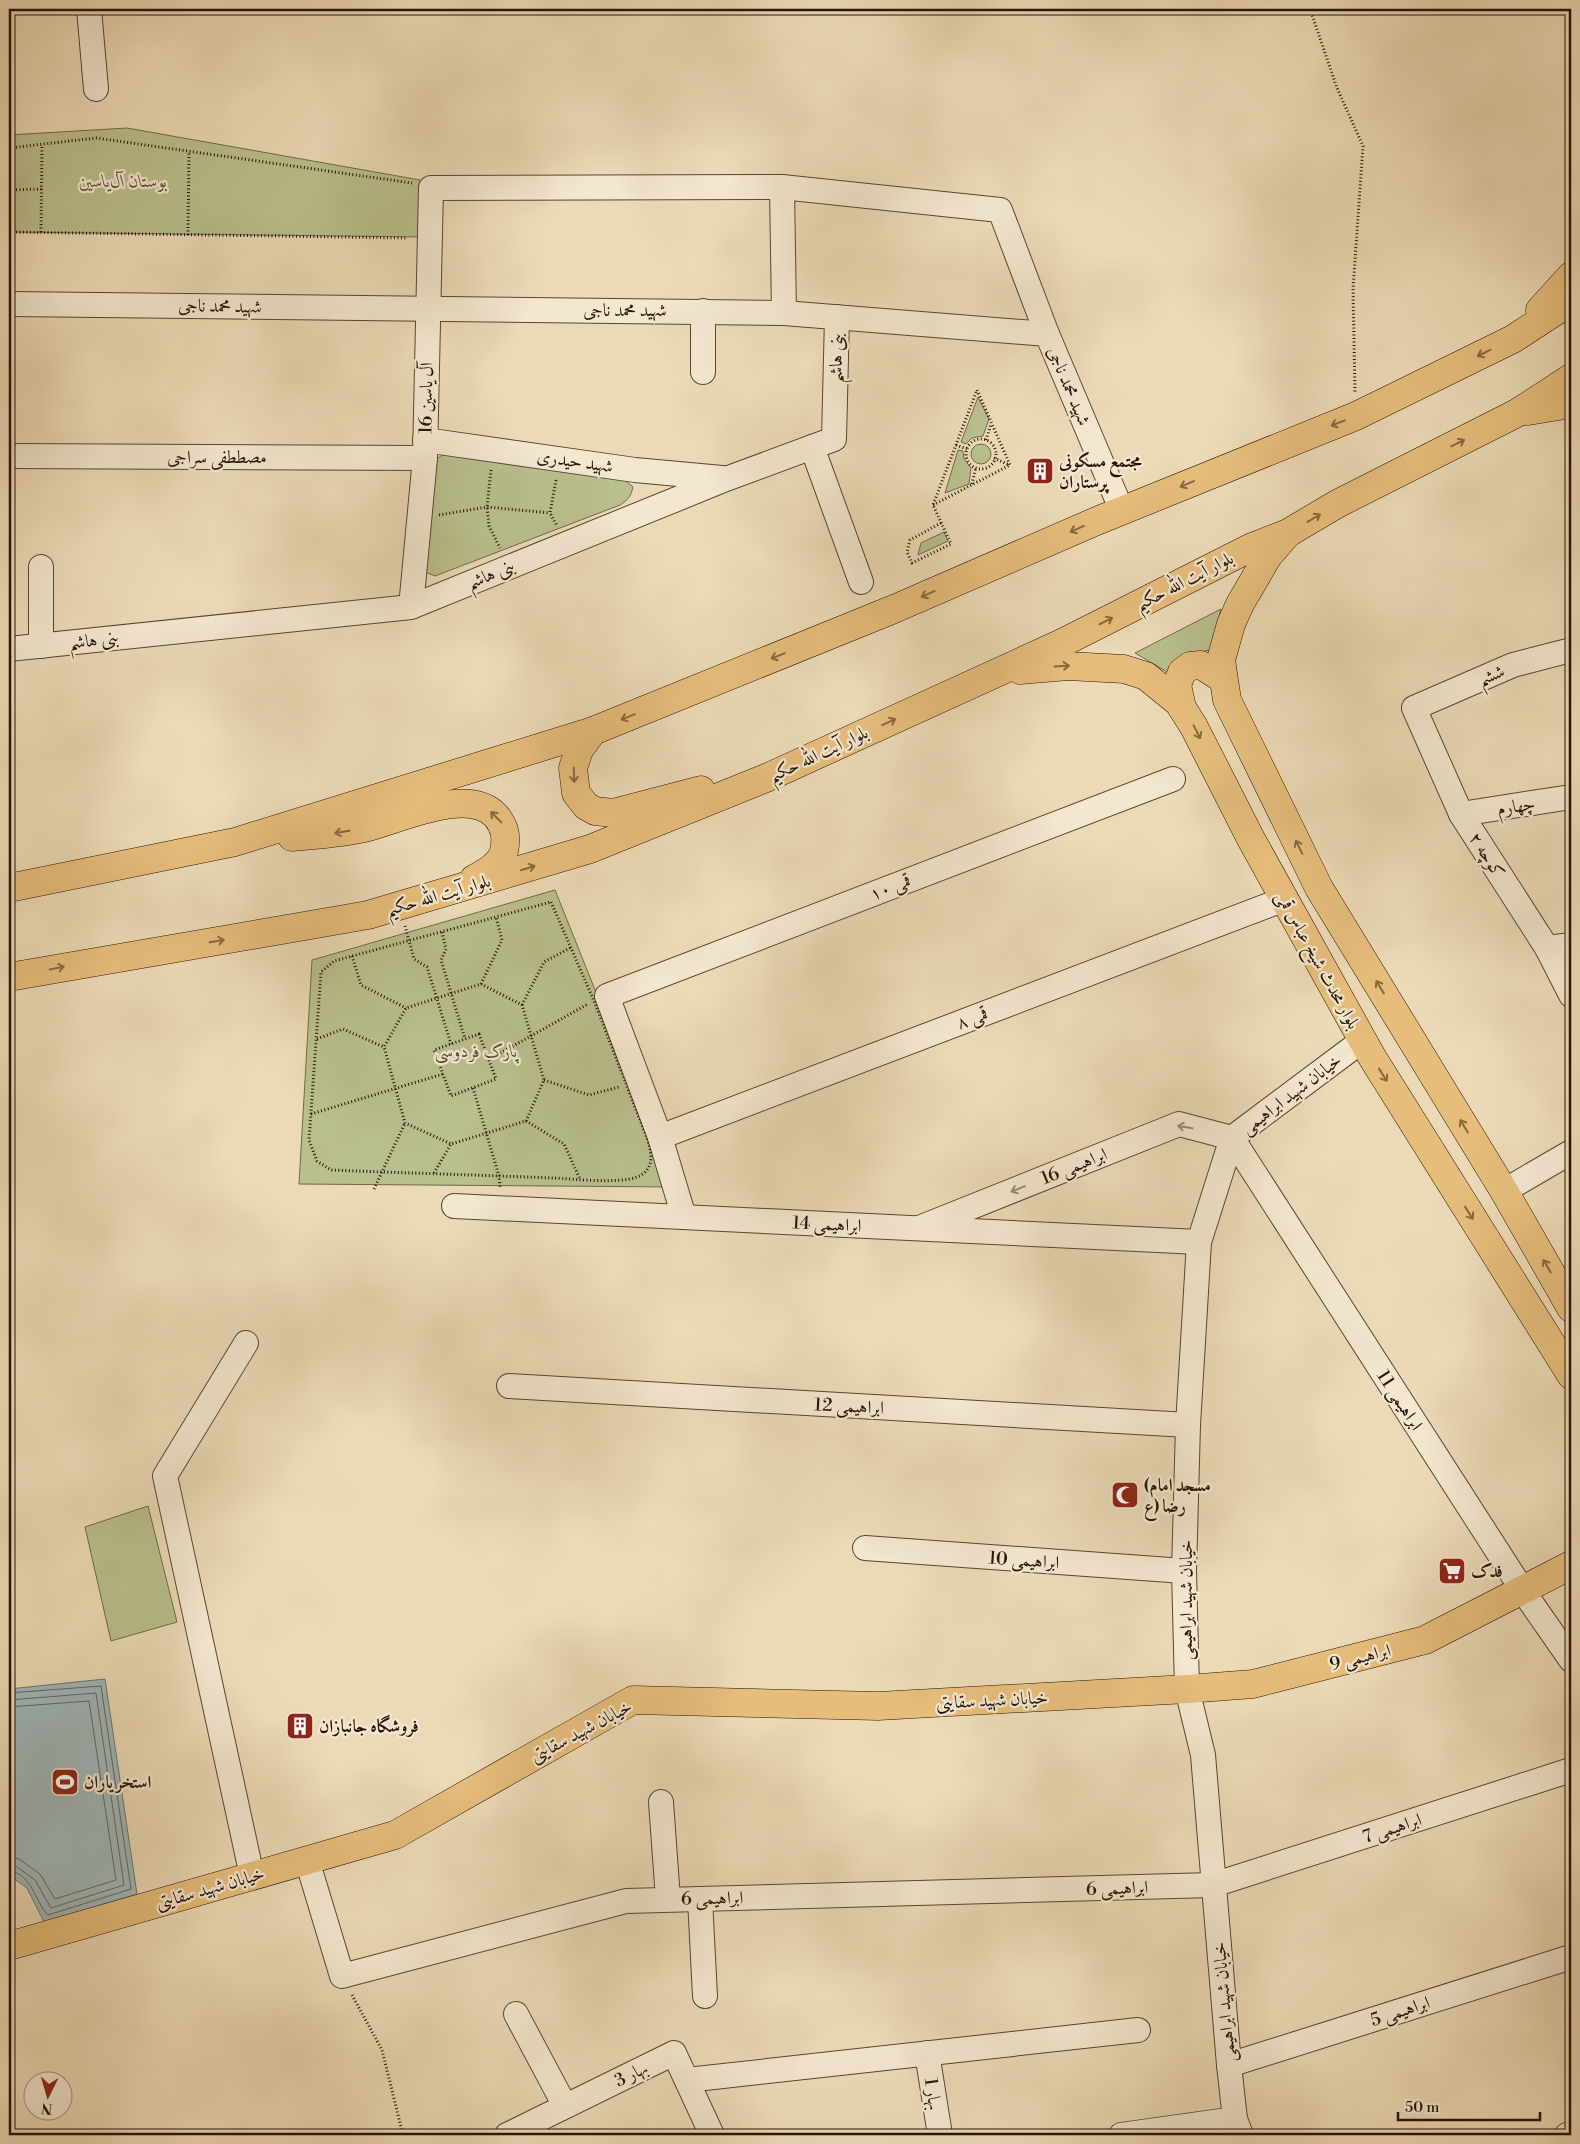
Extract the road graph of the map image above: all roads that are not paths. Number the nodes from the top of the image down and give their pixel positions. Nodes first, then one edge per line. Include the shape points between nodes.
1 (89, 9) edge
2 (96, 89) dead end
3 (782, 188) junction
4 (1571, 276) edge
5 (1571, 301) edge
6 (9, 304) edge
7 (428, 308) junction
8 (704, 311) junction
9 (784, 313) junction
10 (837, 317) junction
11 (1047, 334) junction
12 (1513, 338) junction
13 (703, 372) dead end
14 (1571, 378) edge
15 (1571, 404) edge
16 (1517, 413) junction
17 (812, 447) junction
18 (425, 449) junction
19 (9, 456) edge
20 (726, 479) junction
21 (1122, 511) junction
22 (1288, 533) junction
23 (41, 567) dead end
24 (860, 582) dead end
25 (411, 607) junction
26 (41, 646) junction
27 (9, 649) edge
28 (1571, 650) edge
29 (996, 672) junction
30 (1223, 679) junction
31 (1182, 708) junction
32 (1414, 708) joint
33 (592, 731) junction
34 (766, 778) junction
35 (1173, 778) dead end
36 (1571, 797) edge
37 (1461, 814) junction
38 (235, 842) junction
39 (9, 888) edge
40 (439, 896) junction
41 (1286, 899) junction
42 (1571, 944) edge
43 (1546, 948) junction
44 (9, 978) edge
45 (1571, 995) edge
46 (1363, 1040) junction
47 (660, 1137) junction
48 (1232, 1138) junction
49 (1571, 1152) edge
50 (1504, 1191) junction
51 (454, 1206) dead end
52 (684, 1217) junction
53 (919, 1228) junction
54 (1199, 1242) junction
55 (1571, 1308) edge
56 (246, 1343) dead end
57 (1571, 1375) edge
58 (509, 1386) dead end
59 (1188, 1425) junction
60 (864, 1548) dead end
61 (1571, 1565) edge
62 (1184, 1571) junction
63 (1523, 1591) junction
64 (1571, 1660) edge
65 (1187, 1689) junction
66 (1571, 1770) edge
67 (661, 1802) dead end
68 (307, 1860) junction
69 (252, 1876) junction
70 (1213, 1885) junction
71 (668, 1899) junction
72 (700, 1899) junction
73 (9, 1946) edge
74 (1571, 1957) edge
75 (705, 1996) dead end
76 (516, 2014) dead end
77 (1138, 2030) dead end
78 (927, 2053) junction
79 (1229, 2065) junction
80 (687, 2080) junction
81 (565, 2106) junction
82 (1238, 2127) edge
83 (1571, 2134) edge
84 (507, 2135) edge
85 (712, 2135) edge
86 (940, 2135) edge
87 (1120, 2135) edge
88 (1567, 2135) edge

1 - 2 street
3 - 7 street, آل یاسین 16 via 431,188
3 - 9 street
3 - 11 street via 1000,210
4 - 12 main road
5 - 12 main road
6 - 7 street, شهید محمد ناجی
7 - 8 street, شهید محمد ناجی
7 - 18 street, آل یاسین 16
8 - 9 street, شهید محمد ناجی
8 - 13 street
9 - 10 street, شهید محمد ناجی
10 - 11 street, شهید محمد ناجی
10 - 17 street, بنی هاشم via 834,439
11 - 21 street, شهید محمد ناجی
12 -> 21 main road via 1356,416
14 - 16 main road, بلوار آیت الله حکیم
15 - 16 main road
22 -> 16 main road, بلوار آیت الله حکیم via 1337,504
17 - 20 street, بنی هاشم
17 - 24 street
18 - 19 street, مصططفی سراجی
18 - 20 street, شهید حیدری via 493,450
18 - 25 street, آل یاسین 16
20 - 25 street, بنی هاشم
21 -> 33 main road via 894,609
29 -> 22 main road, بلوار آیت الله حکیم via 1062,643 1252,547
22 - 30 main road, بلوار محدث شیخ عباس قمی via 1268,556 1240,604 1221,660
23 - 26 street
25 - 26 street, بنی هاشم
26 - 27 street, بنی هاشم
28 - 32 street, ششم via 1513,665
29 -> 31 main road, بلوار محدث شیخ عباس قمی via 1068,666 1124,669 1146,676
34 -> 29 main road, بلوار آیت الله حکیم
30 - 31 main road via 1201,665 1190,666 1182,672 1177,685
50 -> 30 main road, بلوار محدث شیخ عباس قمی via 1319,888 1227,700
31 -> 41 main road, بلوار محدث شیخ عباس قمی
32 - 37 street, کوچه ۲
33 -> 34 main road via 579,750 573,768 576,793 586,806 595,811 613,812 687,792
33 - 38 main road
40 -> 34 main road, بلوار آیت الله حکیم via 590,849
35 - 47 street, قمی ۱۰ via 600,998
36 - 37 street, چهارم
37 - 43 street, کوچه ۲
38 - 39 main road
40 -> 38 main road via 489,872 503,855 506,840 503,824 492,811 468,802 444,805 364,828
44 -> 40 main road, بلوار آیت الله حکیم via 368,915
41 - 46 main road, بلوار محدث شیخ عباس قمی
41 - 47 street, قمی ۸
42 - 43 street
43 - 45 street, کوچه ۲
46 - 48 street, خیابان شهید ابراهیمی
46 -> 57 main road, بلوار محدث شیخ عباس قمی
47 - 52 street
48 -> 53 street, ابراهیمی 16 via 1179,1124
48 - 54 street, خیابان شهید ابراهیمی
48 - 63 street, ابراهیمی 11
49 - 50 street
55 -> 50 main road, بلوار محدث شیخ عباس قمی
51 - 52 street, ابراهیمی 14
52 - 53 street, ابراهیمی 14
53 - 54 street, ابراهیمی 14
54 - 59 street, خیابان شهید ابراهیمی
56 - 69 street via 165,1476
58 - 59 street, ابراهیمی 12
59 - 62 street, خیابان شهید ابراهیمی
60 - 62 street, ابراهیمی 10
61 - 63 main road, ابراهیمی 9
62 - 65 street, خیابان شهید ابراهیمی
63 - 64 street, ابراهیمی 11
63 - 65 main road, ابراهیمی 9 via 1425,1640 1253,1684
65 - 68 main road, خیابان شهید سقایتی via 878,1706 633,1700 395,1835
65 - 70 street, خیابان شهید ابراهیمی via 1203,1755
66 - 70 street, ابراهیمی 7
67 - 71 street
68 - 69 main road, خیابان شهید سقایتی
68 - 71 street, ابراهیمی 6 via 342,1976 626,1901
69 - 73 main road, خیابان شهید سقایتی
70 - 72 street, ابراهیمی 6
70 - 79 street, خیابان شهید ابراهیمی
71 - 72 street, ابراهیمی 6
72 - 75 street
74 - 79 street, ابراهیمی 5
76 - 81 street
77 - 78 street
78 - 80 street
78 - 86 street, بهار 1
79 - 82 street, خیابان شهید ابراهیمی
80 - 81 street, بهار 3 via 674,2053
80 - 85 street, بهار 3
81 - 84 street, بهار 3
82 - 87 street
83 - 88 street

